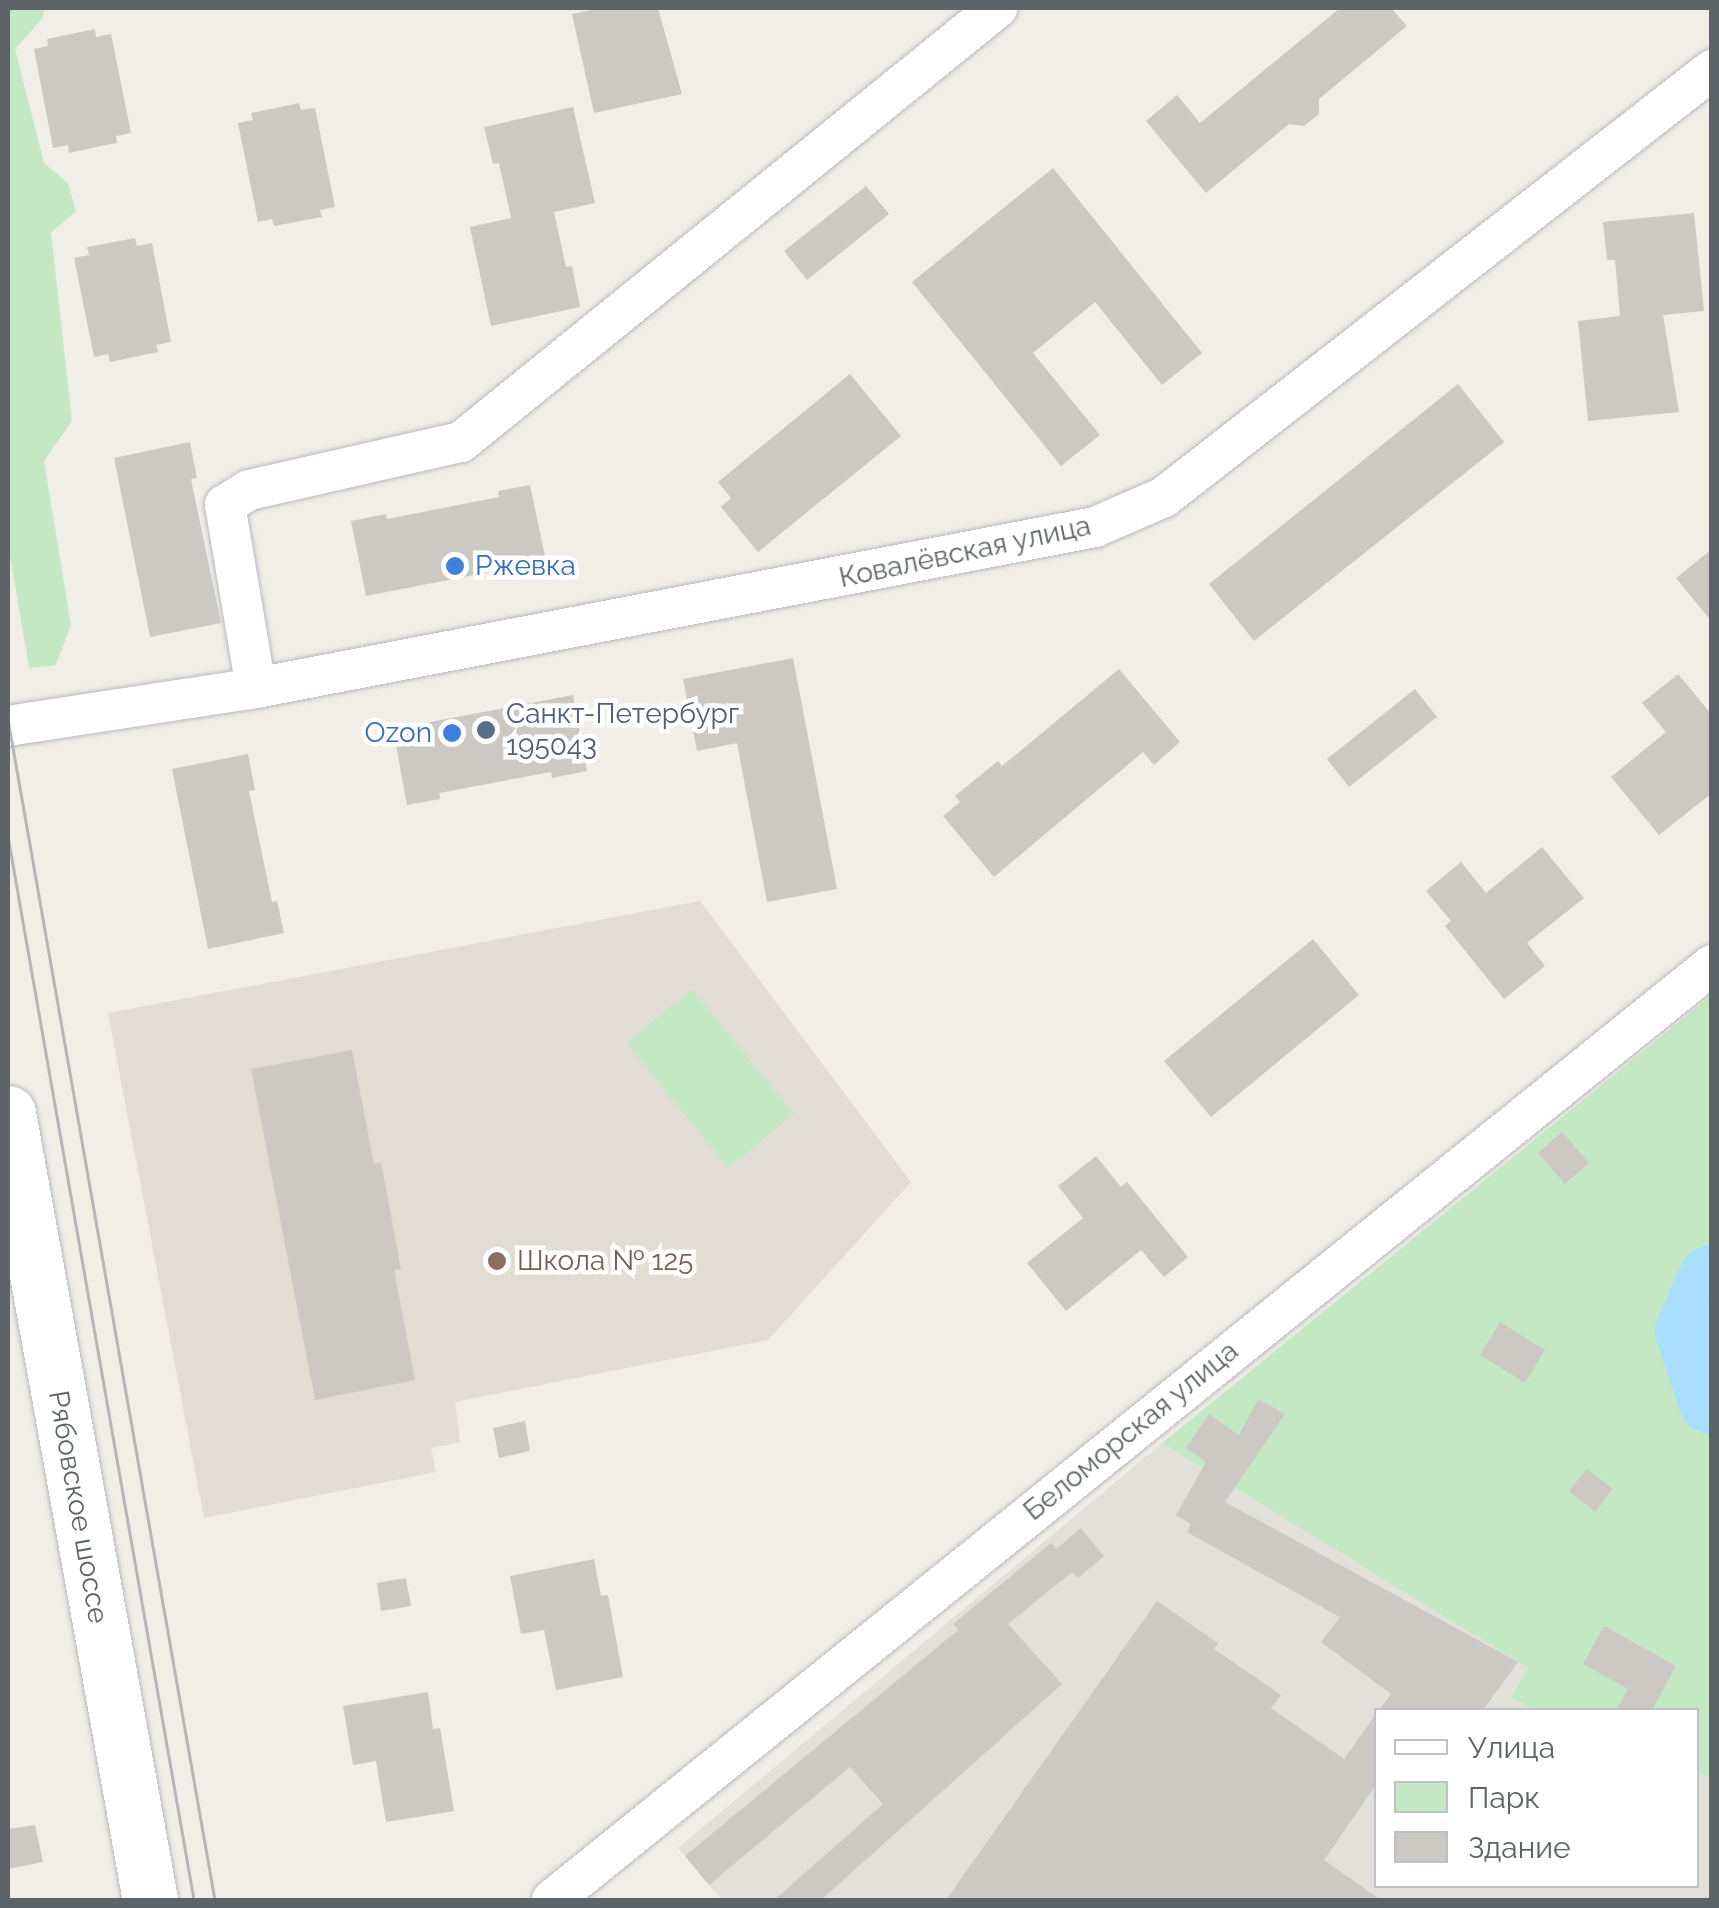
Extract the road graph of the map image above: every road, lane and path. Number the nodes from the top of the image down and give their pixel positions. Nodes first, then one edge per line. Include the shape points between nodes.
1 (998, 8) edge
2 (1712, 70) edge
3 (256, 688) junction
4 (8, 726) edge
5 (1712, 965) edge
6 (8, 1113) edge
7 (150, 1900) edge
8 (552, 1900) edge

1 - 3 street via 461,442 249,490 225,505
2 - 3 street, Ковалёвская улица via 1164,497 1094,527
3 - 4 street, Ковалёвская улица
5 - 8 street, Беломорская улица
6 - 7 main road, Рябовское шоссе

